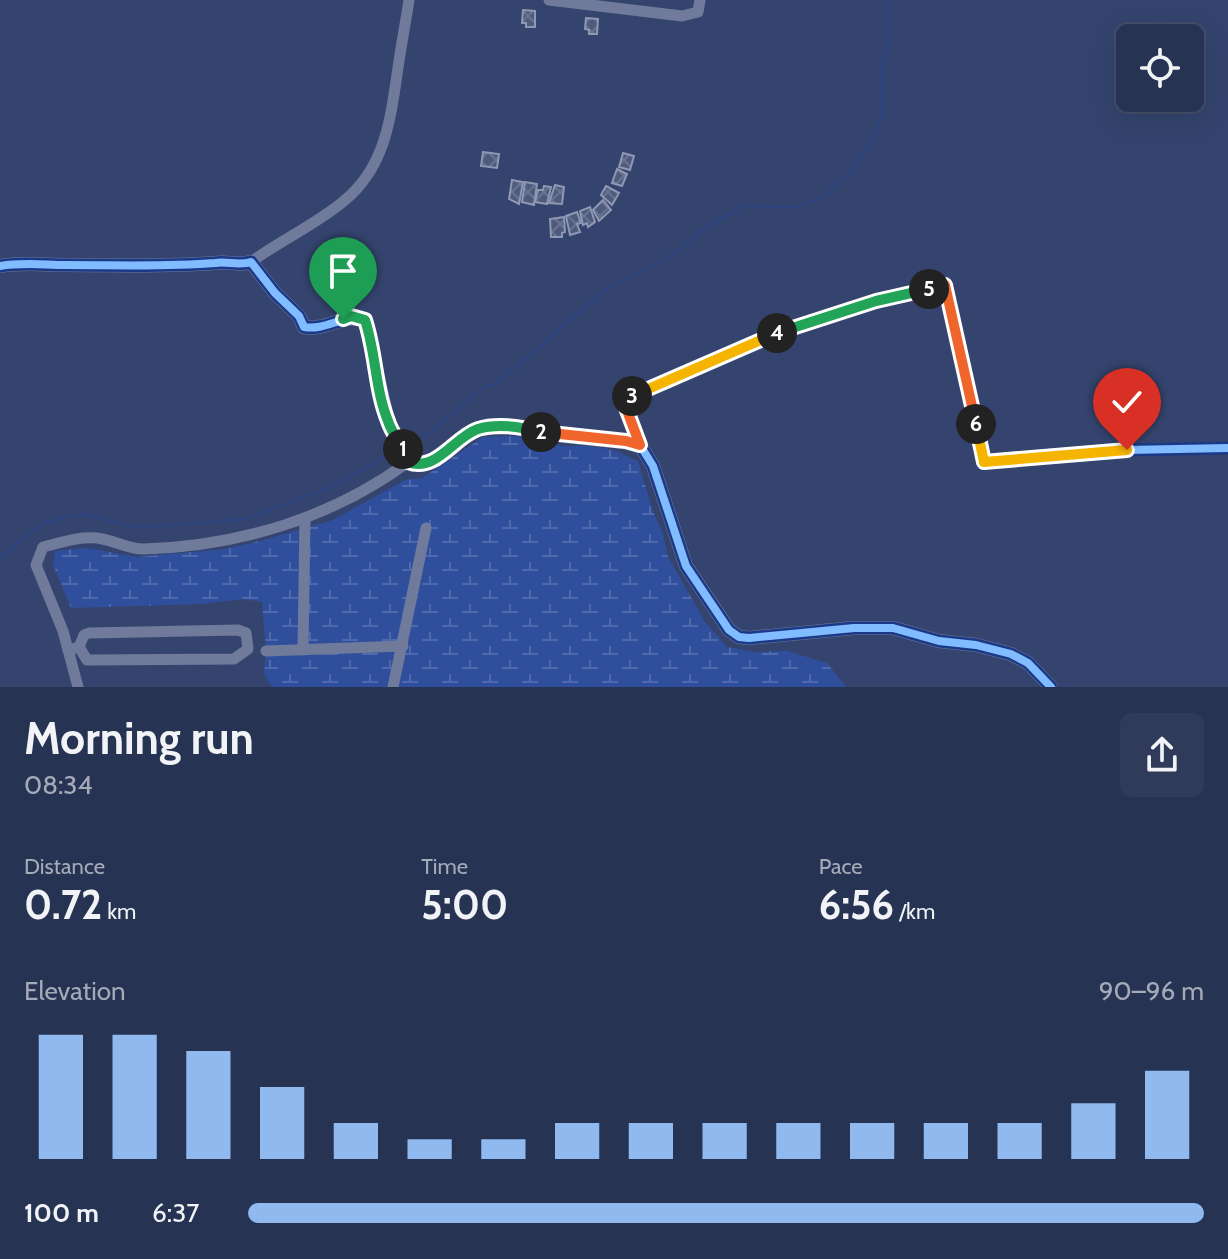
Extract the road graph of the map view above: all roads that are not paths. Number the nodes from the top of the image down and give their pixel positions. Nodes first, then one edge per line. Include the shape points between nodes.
1 (409, 0) edge
2 (549, 0) edge
3 (556, 0) edge
4 (700, 0) edge
5 (251, 262) junction
6 (0, 266) edge
7 (640, 445) junction
8 (1228, 448) edge
9 (407, 455) junction
10 (305, 518) junction
11 (426, 528) dead end
12 (403, 646) junction
13 (73, 649) junction
14 (303, 650) junction
15 (266, 651) dead end
16 (78, 687) edge
17 (393, 687) edge
18 (1051, 687) edge

1 - 5 street via 393,115 380,156 346,200
2 - 3 street
3 - 4 street via 682,16 698,12
5 - 6 street
5 - 9 street via 304,327 324,328 351,316 365,320 388,422
7 - 8 street via 623,400 781,331 945,285 984,462
7 - 9 street via 521,427 491,428 478,429 435,460
7 - 18 street via 653,466 686,566 739,637 893,628 1011,654
9 - 10 street via 376,485
10 - 13 street via 256,534 144,549 98,538 43,547 36,565
10 - 14 street
11 - 12 street
12 - 14 street
12 - 17 street
13 - 13 street via 89,633 238,630 249,639 248,649 234,659 87,660
13 - 16 street
14 - 15 street

